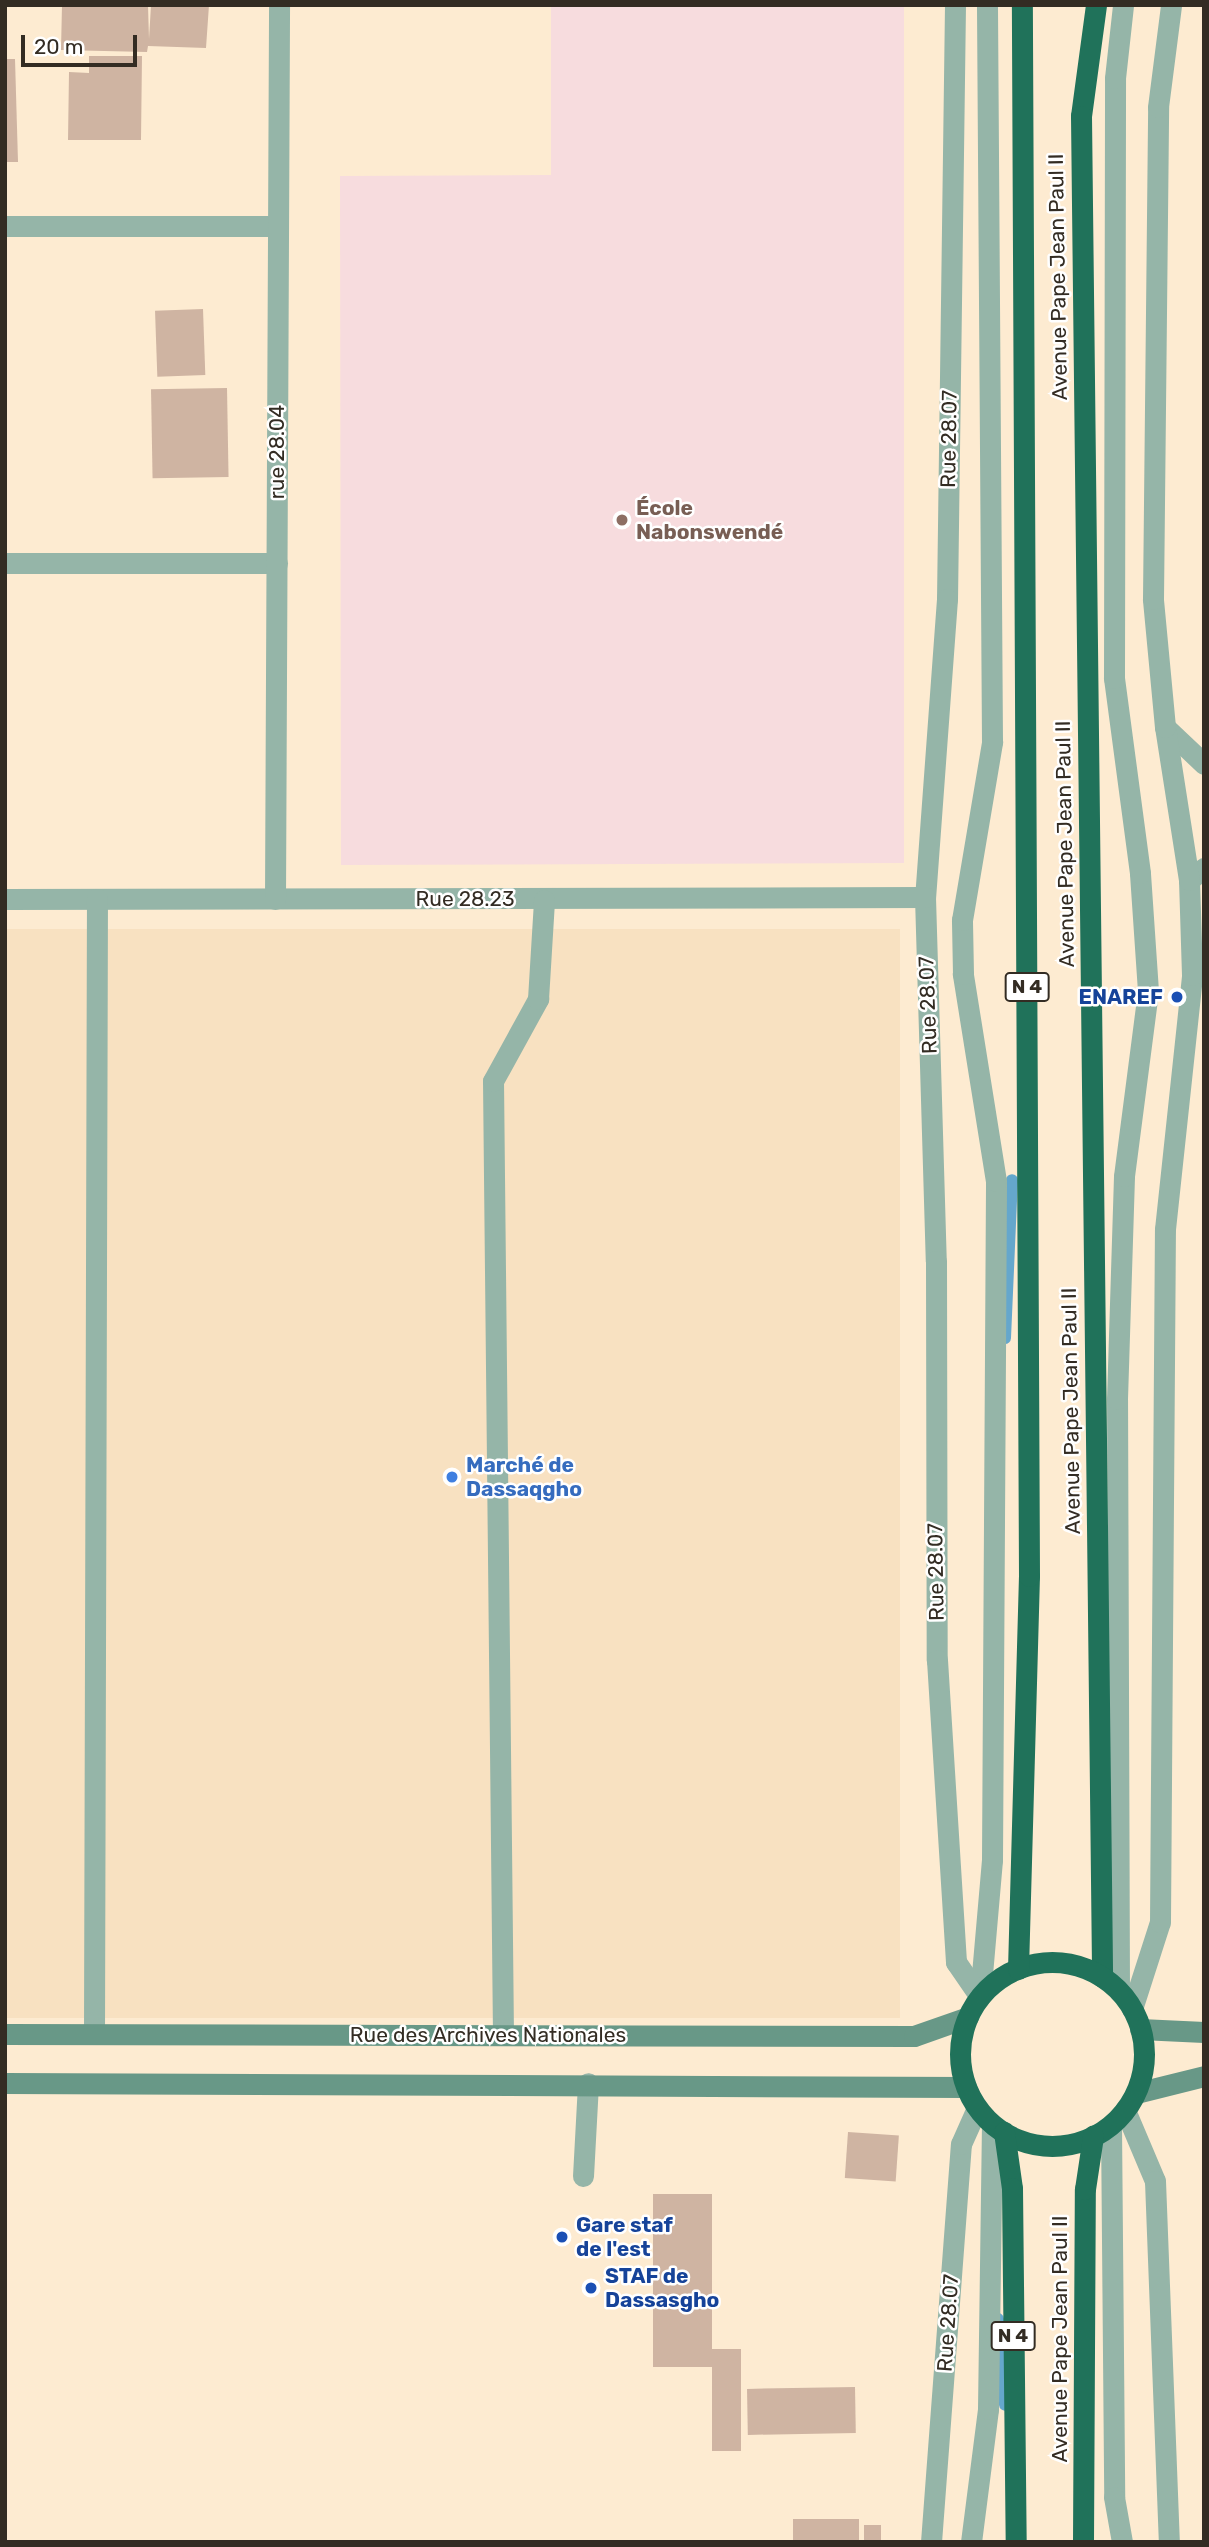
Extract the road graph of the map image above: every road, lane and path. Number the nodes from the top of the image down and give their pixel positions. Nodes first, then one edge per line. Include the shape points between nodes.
1 (279, 5) edge
2 (954, 5) edge
3 (987, 5) edge
4 (1022, 5) edge
5 (1096, 5) edge
6 (1123, 5) edge
7 (1171, 5) edge
8 (5, 226) edge
9 (277, 226) junction
10 (5, 563) edge
11 (276, 563) junction
12 (1165, 727) junction
13 (1204, 764) edge
14 (1197, 874) edge
15 (925, 897) junction
16 (5, 899) edge
17 (97, 899) junction
18 (275, 899) junction
19 (544, 900) junction
20 (1018, 1969) junction
21 (1102, 1977) junction
22 (1119, 1991) junction
23 (980, 1997) junction
24 (1132, 2009) junction
25 (968, 2017) junction
26 (1140, 2029) junction
27 (1204, 2032) edge
28 (5, 2034) edge
29 (94, 2034) junction
30 (503, 2035) junction
31 (1204, 2076) edge
32 (5, 2083) edge
33 (588, 2083) junction
34 (967, 2087) junction
35 (977, 2108) junction
36 (1116, 2116) junction
37 (998, 2128) junction
38 (583, 2176) dead end
39 (931, 2542) edge
40 (971, 2542) edge
41 (1016, 2542) edge
42 (1083, 2542) edge
43 (1122, 2542) edge
44 (1169, 2542) edge

1 - 9 street, rue 28.04
2 - 15 street, Rue 28.07 via 947,599
3 - 23 street via 992,742 962,920 963,974 996,1181 992,1860
4 - 20 highway, Avenue Pape Jean Paul II / N 4 via 1029,1576
5 - 21 highway, Avenue Pape Jean Paul II via 1081,116
6 - 22 street via 1115,78 1114,678 1140,873 1148,991 1124,1175 1117,1386
7 - 12 street via 1158,107 1153,599
8 - 9 street
9 - 11 street, rue 28.04
10 - 11 street
11 - 18 street, rue 28.04
12 - 13 street
12 - 14 street
14 - 24 street via 1192,975 1165,1229 1160,1922
15 - 19 street, Rue 28.23
15 - 23 street, Rue 28.07 via 936,1261 937,1660 956,1962
16 - 17 street, Rue 28.23
17 - 18 street, Rue 28.23
17 - 29 street
18 - 19 street, Rue 28.23
19 - 30 street via 538,999 493,1081
20 - 21 highway, Avenue Pape Jean Paul II via 1061,1962
20 - 23 highway, Avenue Pape Jean Paul II
21 - 22 highway, Avenue Pape Jean Paul II
22 - 24 highway, Avenue Pape Jean Paul II
23 - 25 highway, Avenue Pape Jean Paul II
24 - 26 highway, Avenue Pape Jean Paul II
25 - 30 street, Rue des Archives Nationales via 914,2036
25 - 34 highway, Avenue Pape Jean Paul II via 959,2058
26 - 27 street
26 - 36 highway, Avenue Pape Jean Paul II via 1142,2072
28 - 29 street, Rue des Archives Nationales
29 - 30 street, Rue des Archives Nationales
31 - 36 street
32 - 33 street
33 - 34 street
33 - 38 street
34 - 35 highway, Avenue Pape Jean Paul II
35 - 37 highway, Avenue Pape Jean Paul II
35 - 39 street, Rue 28.07 via 961,2144
36 - 37 highway, Avenue Pape Jean Paul II via 1054,2146 1033,2144
36 - 42 highway, Avenue Pape Jean Paul II via 1085,2189
36 - 43 street via 1114,2497
36 - 44 street via 1155,2181
37 - 40 street via 988,2409
37 - 41 highway, N 4 via 1012,2188

